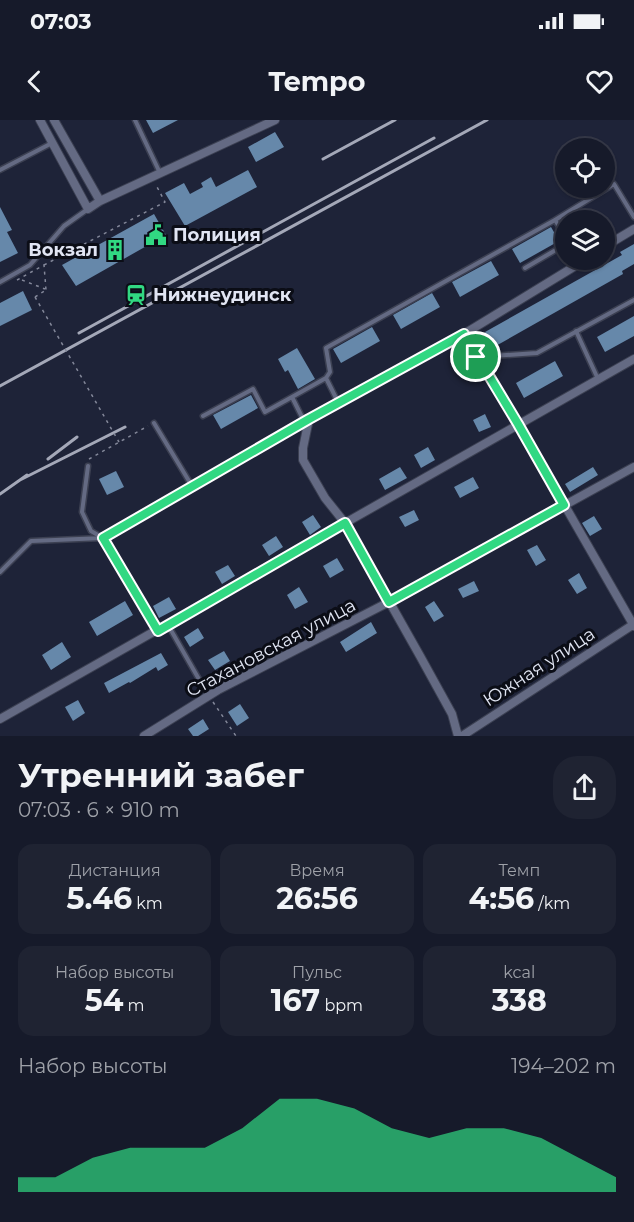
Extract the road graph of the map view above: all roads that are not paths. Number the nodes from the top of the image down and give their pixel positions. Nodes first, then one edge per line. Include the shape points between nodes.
1 (40, 120) edge
2 (54, 120) edge
3 (135, 120) edge
4 (273, 121) edge
5 (52, 143) junction
6 (0, 170) edge
7 (161, 174) junction
8 (100, 201) junction
9 (88, 209) junction
10 (571, 210) edge
11 (634, 217) edge
12 (555, 220) edge
13 (634, 229) edge
14 (615, 240) edge
15 (555, 250) edge
16 (525, 268) dead end
17 (565, 270) edge
18 (0, 282) edge
19 (634, 300) edge
20 (576, 331) junction
21 (464, 334) junction
22 (476, 357) junction
23 (634, 359) edge
24 (326, 378) junction
25 (598, 380) junction
26 (292, 398) junction
27 (339, 403) junction
28 (203, 416) dead end
29 (307, 420) junction
30 (154, 423) dead end
31 (518, 424) junction
32 (88, 466) dead end
33 (634, 467) edge
34 (193, 486) junction
35 (564, 505) junction
36 (345, 523) junction
37 (103, 538) junction
38 (0, 572) edge
39 (389, 602) junction
40 (168, 625) junction
41 (634, 625) edge
42 (158, 631) junction
43 (208, 696) junction
44 (0, 719) edge
45 (144, 736) edge
46 (460, 736) edge

1 - 5 street
2 - 8 street
3 - 7 lane
4 - 7 street
5 - 6 lane
5 - 9 street
7 - 8 street
8 - 9 street
9 - 18 lane via 64,226 30,265
10 - 11 lane via 614,184
12 - 24 lane via 326,348 330,372
13 - 14 street
15 - 16 lane
17 - 21 street
19 - 20 lane
20 - 22 lane via 537,352
20 - 25 lane
21 - 22 street
21 - 27 street
22 - 31 street
23 - 25 street
24 - 26 lane
24 - 27 lane
25 - 31 street
26 - 28 lane via 265,412 253,389
26 - 29 lane
27 - 29 street
29 - 34 street
29 - 36 street via 303,460
30 - 34 lane
31 - 35 street
31 - 36 street
32 - 37 lane via 82,512 91,531
33 - 35 street, Стахановская улица
34 - 37 street
35 - 39 street, Стахановская улица
35 - 41 street
36 - 39 street
36 - 40 street
37 - 38 lane via 31,541
37 - 42 lane
39 - 43 street, Стахановская улица
39 - 46 street via 452,714
40 - 42 street
40 - 43 lane
41 - 46 street, Южная улица
42 - 44 street
43 - 45 street, Стахановская улица

